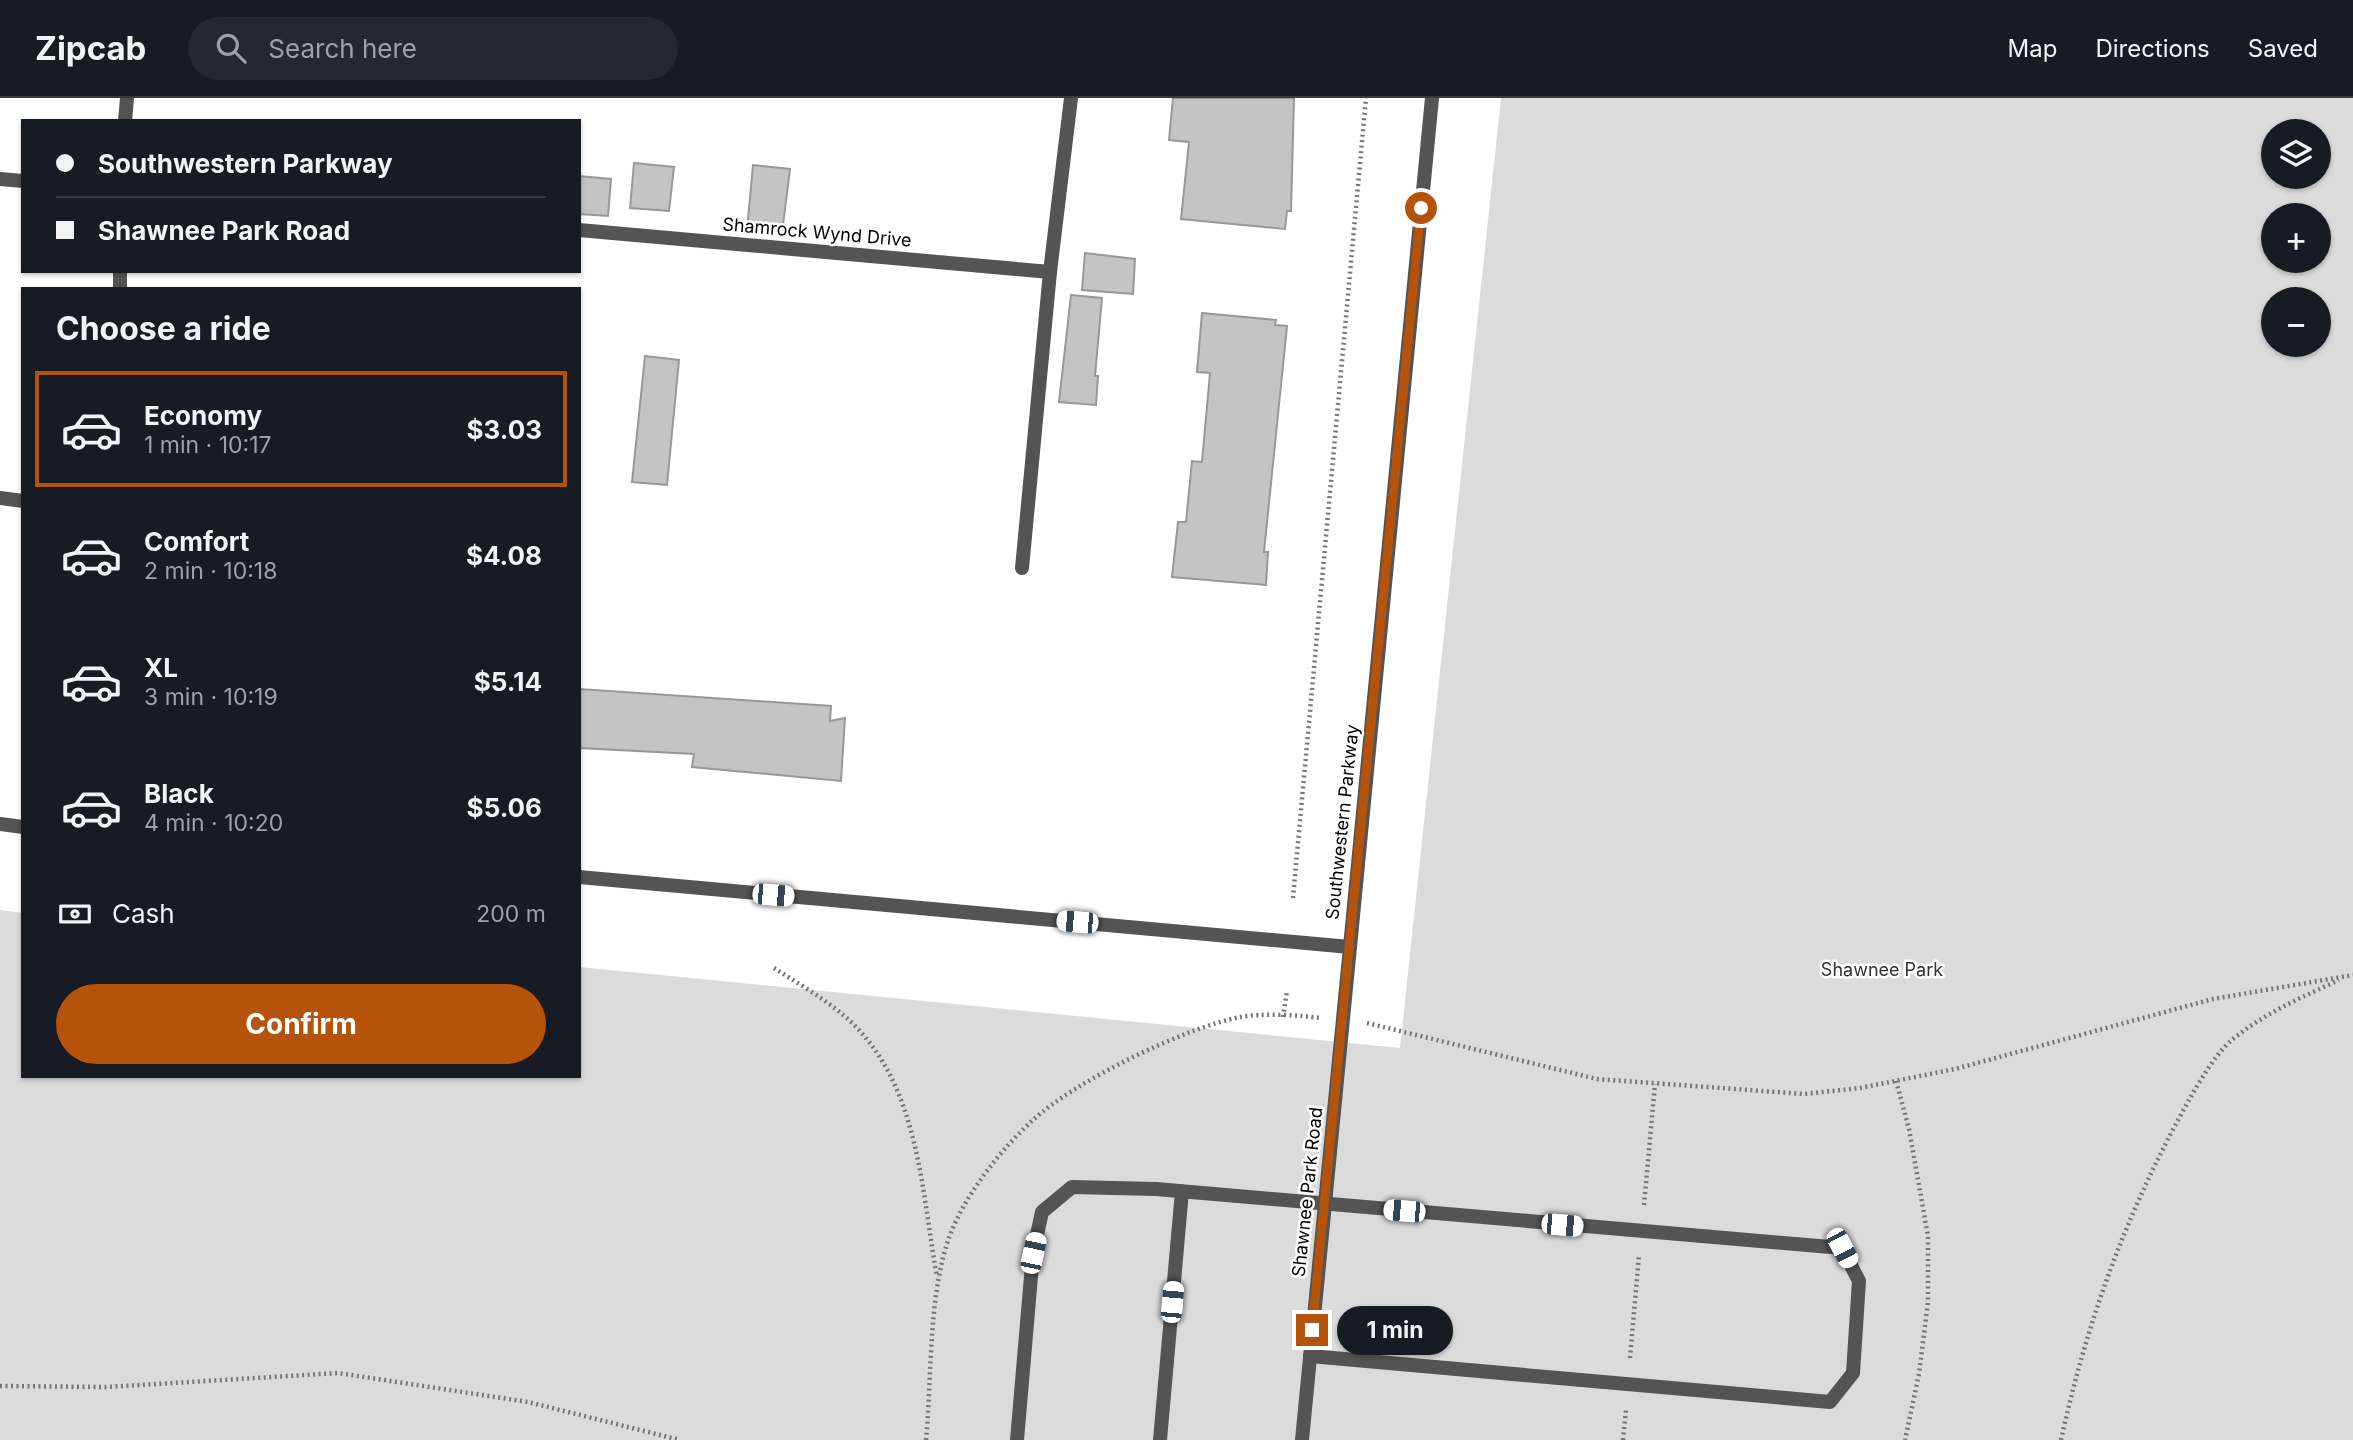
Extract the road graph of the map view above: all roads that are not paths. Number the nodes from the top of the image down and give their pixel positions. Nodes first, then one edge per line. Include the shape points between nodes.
1 (127, 98) edge
2 (1071, 98) edge
3 (1432, 98) edge
4 (125, 119) edge
5 (0, 178) edge
6 (21, 181) edge
7 (581, 230) edge
8 (1050, 272) junction
9 (0, 498) edge
10 (21, 501) edge
11 (1022, 568) dead end
12 (0, 824) edge
13 (21, 827) edge
14 (581, 877) edge
15 (1350, 947) junction
16 (1182, 1191) junction
17 (1325, 1205) junction
18 (1310, 1356) junction
19 (1017, 1440) edge
20 (1160, 1440) edge
21 (1302, 1440) edge

1 - 4 street
2 - 8 street
3 - 15 street, Southwestern Parkway
5 - 6 street
7 - 8 street, Shamrock Wynd Drive
8 - 11 street
9 - 10 street
12 - 13 street
14 - 15 street, Southwestern Parkway
15 - 17 street, Shawnee Park Road
16 - 17 street
16 - 19 street via 1072,1188 1042,1212 1033,1253
16 - 20 street
17 - 18 street, Shawnee Park Road
17 - 18 street via 1842,1248 1859,1281 1853,1373 1830,1402
18 - 21 street, Shawnee Park Road

